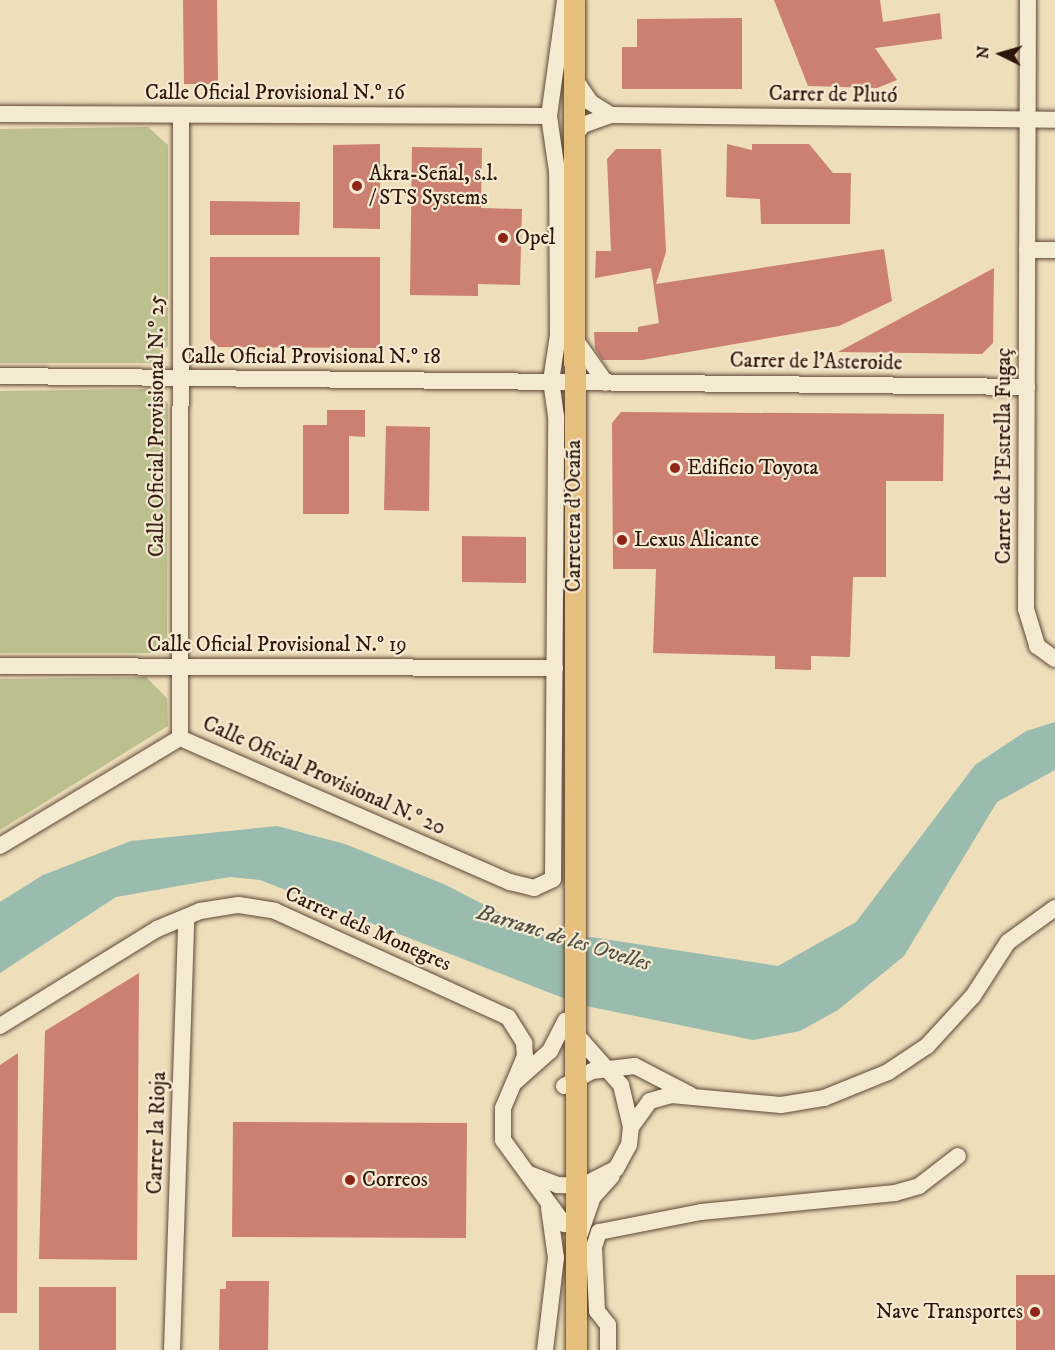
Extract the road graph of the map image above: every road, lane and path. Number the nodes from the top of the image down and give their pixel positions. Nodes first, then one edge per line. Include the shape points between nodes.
1 (566, 0) edge
2 (574, 0) edge
3 (1028, 0) edge
4 (574, 78) junction
5 (0, 114) edge
6 (181, 115) junction
7 (611, 115) junction
8 (549, 116) junction
9 (1028, 120) junction
10 (1055, 120) edge
11 (574, 136) junction
12 (1028, 250) junction
13 (1055, 250) edge
14 (574, 338) junction
15 (0, 376) edge
16 (180, 379) junction
17 (564, 381) junction
18 (606, 383) junction
19 (1027, 387) junction
20 (1050, 658) edge
21 (0, 666) edge
22 (178, 667) junction
23 (555, 668) junction
24 (180, 738) junction
25 (0, 846) edge
26 (544, 886) joint
27 (1055, 908) edge
28 (186, 917) junction
29 (570, 1025) junction
30 (0, 1026) edge
31 (608, 1068) junction
32 (570, 1081) junction
33 (515, 1082) junction
34 (691, 1095) junction
35 (631, 1127) junction
36 (958, 1156) dead end
37 (616, 1169) junction
38 (561, 1191) junction
39 (561, 1242) junction
40 (576, 1327) junction
41 (172, 1350) edge
42 (545, 1350) edge
43 (564, 1350) edge
44 (576, 1350) edge
45 (608, 1350) edge

1 - 8 street, Carretera d'Ocaña
1 - 17 main road, Carretera d'Ocaña
2 - 4 main road, Carretera d'Ocaña
3 - 9 street, Carrer de l'Estrella Fugaç
4 - 7 street via 590,102
4 - 11 main road, Carretera d'Ocaña
5 - 6 street, Calle Oficial Provisional N.º 16
6 - 8 street, Calle Oficial Provisional N.º 16
6 - 16 street, Calle Oficial Provisional N.º 25
7 - 9 street, Carrer de Plutó
7 - 11 street, Carrer de Plutó via 583,125
8 - 17 street, Carretera d'Ocaña via 557,182 558,334
9 - 10 street, Carrer de Plutó
9 - 12 street, Carrer de l'Estrella Fugaç
11 - 14 main road, Carretera d'Ocaña
12 - 13 street
12 - 19 street, Carrer de l'Estrella Fugaç
14 - 17 main road, Carretera d'Ocaña
14 - 18 street
15 - 16 street, Calle Oficial Provisional N.º 18
16 - 17 street, Calle Oficial Provisional N.º 18
16 - 22 street, Calle Oficial Provisional N.º 25
17 - 18 street, Carrer de l'Asteroide
17 - 23 street, Carretera d'Ocaña via 556,416
17 - 29 main road, Carretera d'Ocaña
18 - 19 street, Carrer de l'Asteroide
19 - 20 street, Carrer de l'Estrella Fugaç via 1026,609 1037,646
21 - 22 street, Calle Oficial Provisional N.º 19
22 - 23 street, Calle Oficial Provisional N.º 19
22 - 24 street, Calle Oficial Provisional N.º 25
23 - 26 street, Carretera d'Ocaña via 556,861 553,879
24 - 25 street, Calle Oficial Provisional N.º 20
24 - 26 street, Calle Oficial Provisional N.º 20 via 510,882
27 - 34 street via 1008,942 973,996 934,1039 888,1072 824,1098 781,1105
28 - 30 street, Carrer dels Monegres
28 - 33 street, Carrer dels Monegres via 239,905 274,911 494,1009 508,1017 524,1043
28 - 41 street, Carrer la Rioja
29 - 31 street, Carretera d'Ocaña
29 - 32 main road, Carretera d'Ocaña
29 - 33 street, Carretera d'Ocaña via 550,1051
31 - 32 street
31 - 34 street via 635,1066
31 - 35 street, Carretera d'Ocaña via 621,1085
32 - 38 main road, Carretera d'Ocaña
33 - 38 street, Carrer dels Monegres via 501,1125 518,1167
34 - 35 street via 651,1101
35 - 37 street, Carretera d'Ocaña via 629,1145
36 - 45 street via 919,1186 895,1193 701,1212 599,1232 594,1247 597,1311 608,1325
37 - 38 street
37 - 40 street, Carretera d'Ocaña via 585,1216
38 - 39 main road, Carretera d'Ocaña
38 - 39 street, Carretera d'Ocaña
38 - 40 main road, Carretera d'Ocaña
39 - 42 street, Carretera d'Ocaña
39 - 43 main road, Carretera d'Ocaña
40 - 44 main road, Carretera d'Ocaña

